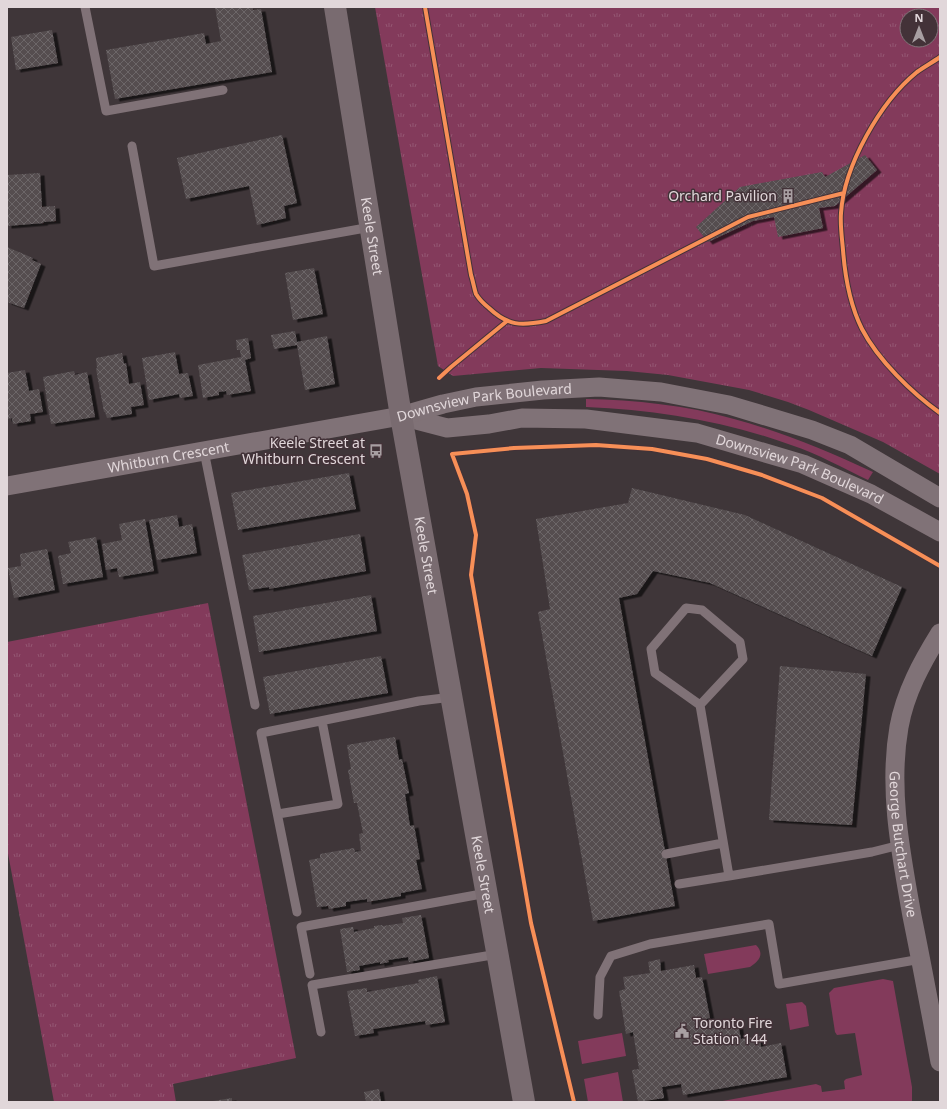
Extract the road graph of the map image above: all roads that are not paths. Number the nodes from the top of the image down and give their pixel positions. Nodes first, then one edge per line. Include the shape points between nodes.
1 (85, 7) edge
2 (335, 7) edge
3 (223, 90) dead end
4 (132, 146) dead end
5 (371, 227) junction
6 (401, 416) junction
7 (204, 451) junction
8 (7, 486) edge
9 (940, 498) edge
10 (940, 532) edge
11 (940, 633) edge
12 (452, 697) junction
13 (256, 706) dead end
14 (700, 706) junction
15 (322, 721) junction
16 (278, 814) junction
17 (723, 842) junction
18 (900, 845) junction
19 (666, 854) dead end
20 (729, 876) junction
21 (679, 884) dead end
22 (487, 894) junction
23 (297, 912) dead end
24 (498, 954) junction
25 (920, 959) junction
26 (310, 974) dead end
27 (598, 1015) dead end
28 (321, 1032) dead end
29 (940, 1062) edge
30 (524, 1102) edge

1 - 3 lane via 106,111
2 - 5 main road, Keele Street
4 - 5 lane via 154,266
5 - 6 main road, Keele Street
6 - 7 street, Whitburn Crescent
6 - 9 street, Downsview Park Boulevard via 476,397 543,390 599,387 662,392 729,405 812,430 850,445
6 - 10 street, Downsview Park Boulevard via 447,428 522,418 586,419 696,433 803,464 871,494
6 - 12 main road, Keele Street
7 - 8 street, Whitburn Crescent
7 - 13 lane
11 - 18 street, George Butchart Drive via 912,685 899,727 894,774
12 - 15 lane via 419,701
12 - 22 main road, Keele Street
14 - 14 lane via 742,659 740,642 702,610 686,608 651,649 655,673
14 - 17 lane
15 - 16 lane via 261,733
15 - 16 lane via 338,804
16 - 23 lane
17 - 19 lane
17 - 20 lane
18 - 20 lane
18 - 25 street, George Butchart Drive
20 - 21 lane
22 - 24 main road, Keele Street
22 - 26 lane via 301,927
24 - 28 lane via 312,985
24 - 30 main road, Keele Street
25 - 27 lane via 779,984 769,924 672,940 611,956 600,977
25 - 29 street, George Butchart Drive

